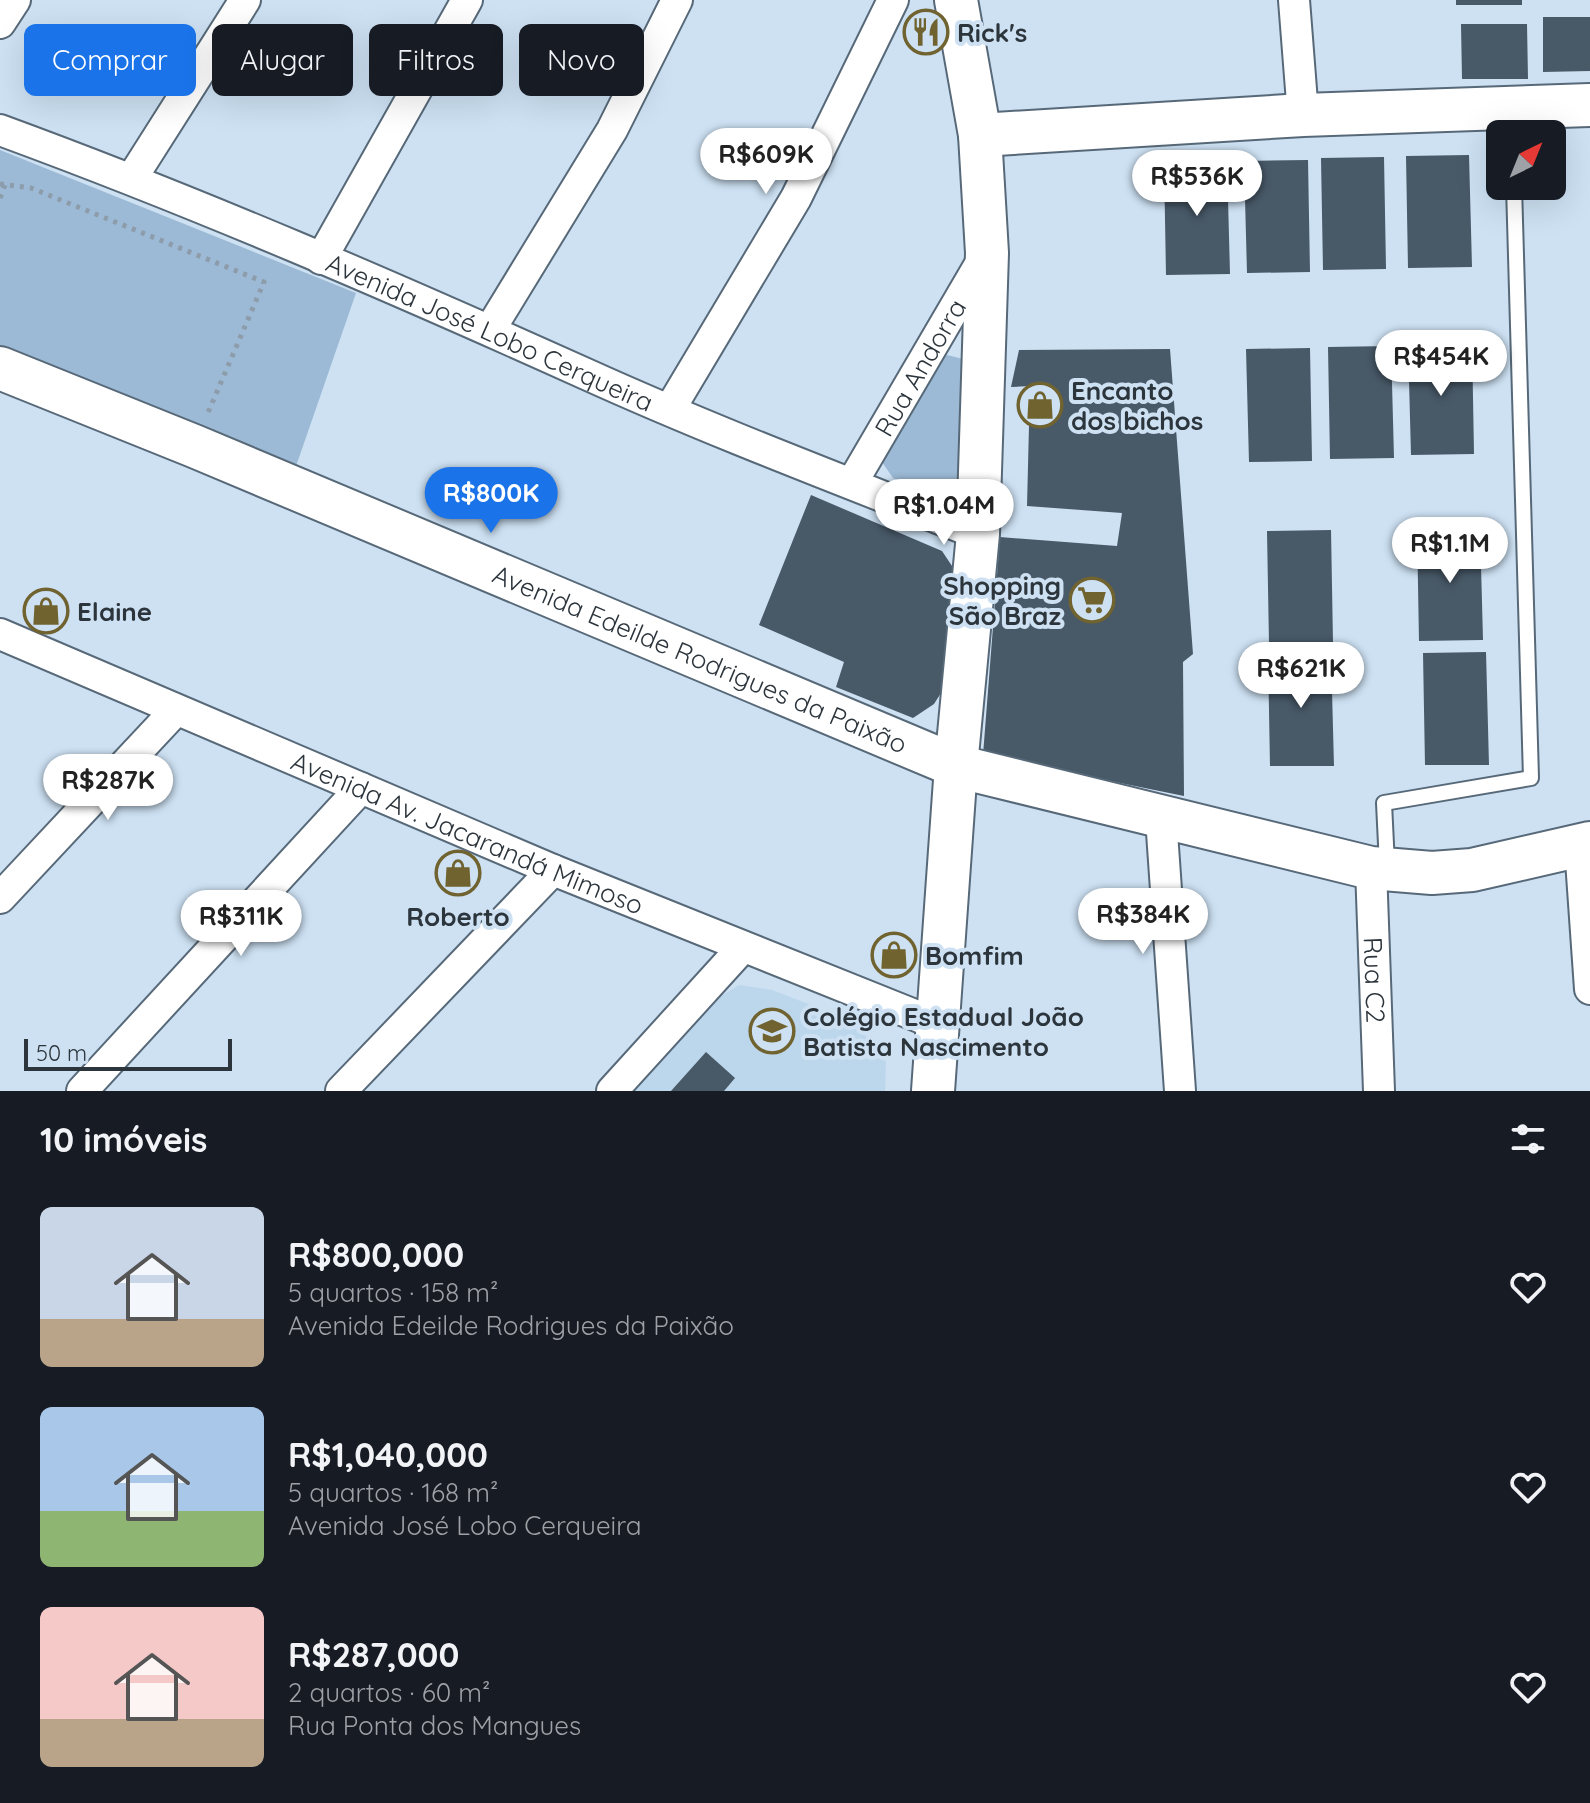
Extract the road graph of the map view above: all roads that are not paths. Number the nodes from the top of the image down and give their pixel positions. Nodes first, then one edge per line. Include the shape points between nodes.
1 (15, 0) edge
2 (245, 0) edge
3 (467, 0) edge
4 (677, 0) edge
5 (893, 0) edge
6 (956, 0) edge
7 (1294, 0) edge
8 (0, 23) edge
9 (1590, 105) edge
10 (1303, 115) junction
11 (0, 130) edge
12 (980, 135) junction
13 (132, 178) junction
14 (1514, 200) edge
15 (987, 253) junction
16 (321, 259) junction
17 (491, 328) junction
18 (0, 368) edge
19 (670, 409) junction
20 (852, 483) junction
21 (978, 534) junction
22 (0, 634) edge
23 (176, 710) junction
24 (956, 766) junction
25 (361, 788) junction
26 (1161, 818) junction
27 (1585, 844) edge
28 (1379, 869) junction
29 (553, 870) junction
30 (0, 898) edge
31 (743, 947) junction
32 (1590, 989) edge
33 (937, 1024) junction
34 (82, 1091) edge
35 (341, 1091) edge
36 (612, 1091) edge
37 (933, 1091) edge
38 (1180, 1091) edge
39 (1379, 1091) edge

1 - 8 street
2 - 13 street
3 - 16 street
4 - 17 street via 612,130
5 - 19 street via 796,198
6 - 12 street
7 - 10 street
9 - 10 street
10 - 12 street
11 - 13 street, Avenida José Lobo Cerqueira
12 - 15 street
13 - 16 street, Avenida José Lobo Cerqueira
14 - 28 lane via 1531,778 1384,803
15 - 20 street, Rua Andorra
15 - 21 street
16 - 17 street, Avenida José Lobo Cerqueira
17 - 19 street, Avenida José Lobo Cerqueira
18 - 24 street, Avenida Edeilde Rodrigues da Paixão
19 - 20 street, Avenida José Lobo Cerqueira
20 - 21 street, Avenida José Lobo Cerqueira
21 - 24 street
22 - 23 street, Avenida Av. Jacarandá Mimoso
23 - 25 street, Avenida Av. Jacarandá Mimoso
23 - 30 street
24 - 26 street, Avenida Edeilde Rodrigues da Paixão
24 - 33 street
25 - 29 street, Avenida Av. Jacarandá Mimoso
25 - 34 street
26 - 28 street, Avenida Edeilde Rodrigues da Paixão
26 - 38 street
27 - 28 street, Avenida Edeilde Rodrigues da Paixão via 1472,870
27 - 32 street
28 - 39 street, Rua C2
29 - 31 street, Avenida Av. Jacarandá Mimoso
29 - 35 street
31 - 33 street, Avenida Av. Jacarandá Mimoso
31 - 36 street
33 - 37 street

